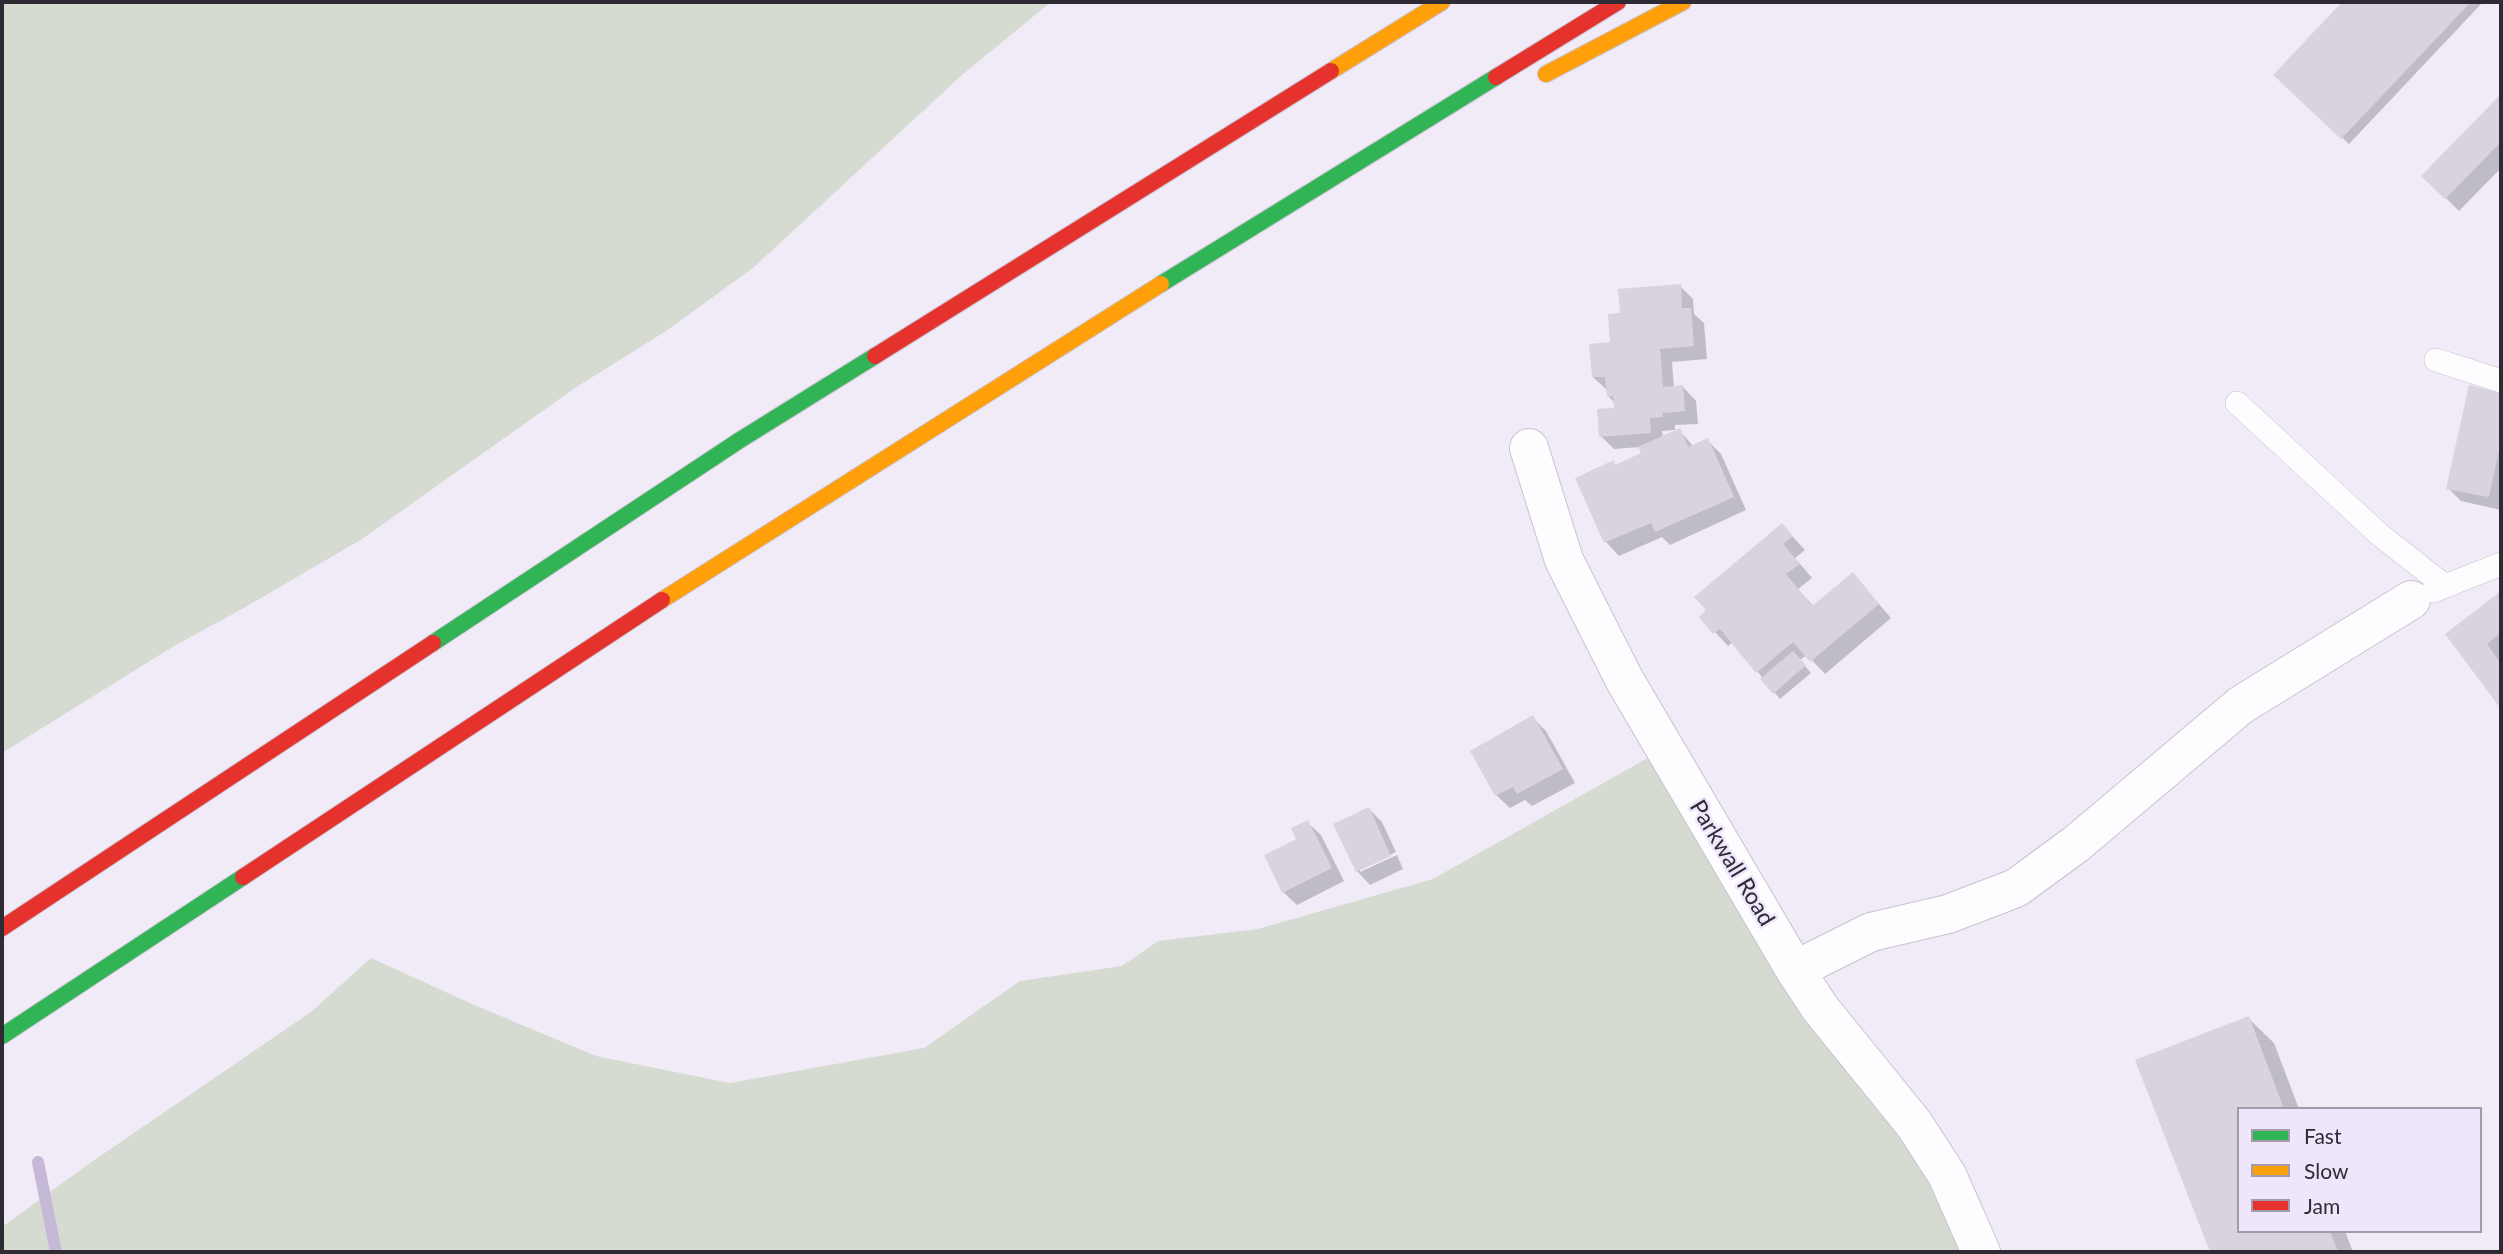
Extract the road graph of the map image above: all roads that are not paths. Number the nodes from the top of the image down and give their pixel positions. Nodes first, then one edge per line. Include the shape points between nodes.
1 (1441, 2) edge
2 (1618, 2) edge
3 (1684, 2) edge
4 (1387, 18) dead end
5 (1537, 78) dead end
6 (1451, 123) dead end
7 (1221, 138) junction
8 (1268, 219) junction
9 (2436, 360) dead end
10 (2501, 381) edge
11 (2237, 404) dead end
12 (1529, 448) dead end
13 (2501, 564) edge
14 (2428, 593) junction
15 (2, 928) edge
16 (1795, 970) junction
17 (2, 1036) edge
18 (1981, 1252) edge

1 - 7 highway
2 - 8 highway
3 - 5 highway
4 - 7 highway
6 - 8 highway
7 - 15 highway via 740,440
8 - 17 highway via 658,602
9 - 10 lane
11 - 14 lane via 2380,535
12 - 16 street, Parkwall Road via 1564,560 1616,663
13 - 14 lane
14 - 16 street via 2241,705 2076,844 2016,888 1948,914 1871,932
16 - 18 street, Parkwall Road via 1914,1124 1947,1175

